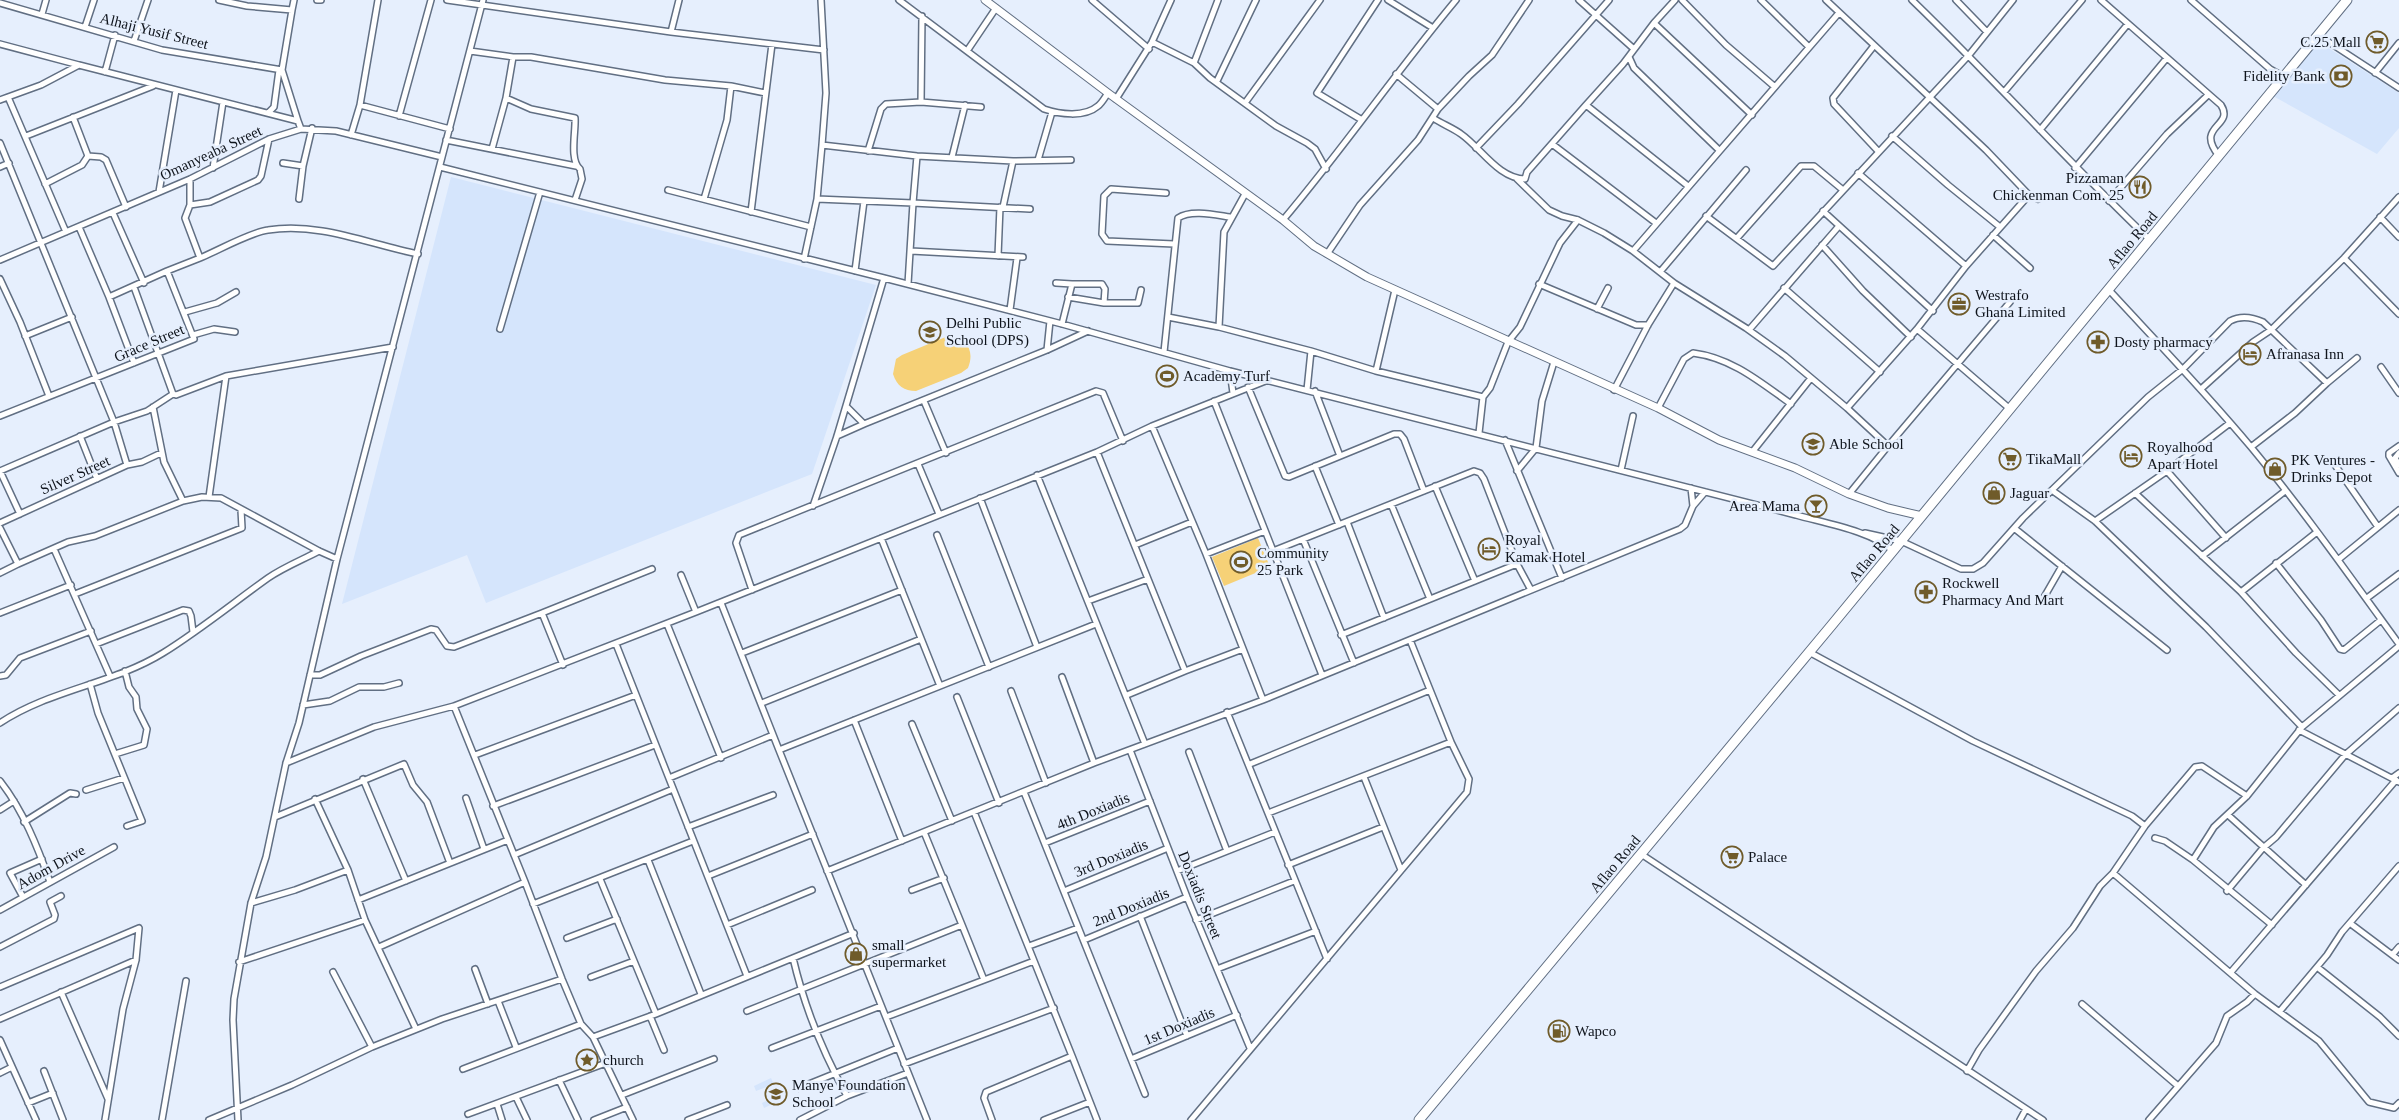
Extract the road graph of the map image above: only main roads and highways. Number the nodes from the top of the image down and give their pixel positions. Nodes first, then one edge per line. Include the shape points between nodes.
1 (2347, 0) edge
2 (1419, 1120) edge

1 - 2 highway, Aflao Road via 2011,410

